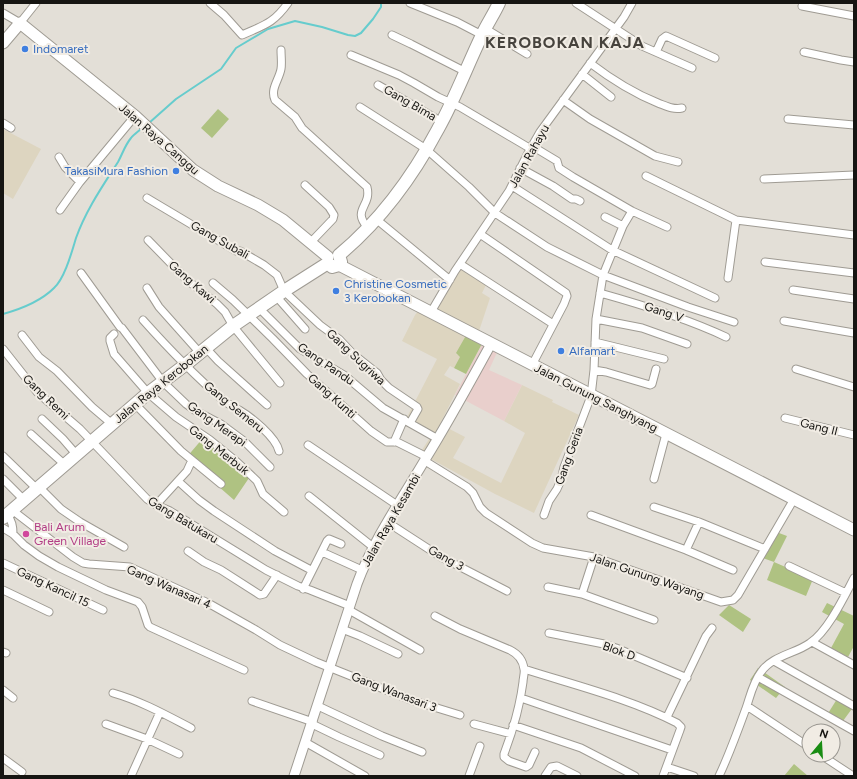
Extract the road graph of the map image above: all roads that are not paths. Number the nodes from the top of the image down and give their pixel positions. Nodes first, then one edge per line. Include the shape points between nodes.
1 (36, 3) edge
2 (210, 3) edge
3 (288, 3) edge
4 (410, 3) edge
5 (499, 3) edge
6 (576, 3) edge
7 (632, 3) edge
8 (802, 6) dead end
9 (3, 13) edge
10 (854, 16) edge
11 (20, 23) junction
12 (616, 28) junction
13 (484, 32) junction
14 (392, 35) dead end
15 (3, 43) edge
16 (281, 50) dead end
17 (656, 52) junction
18 (804, 52) dead end
19 (527, 54) dead end
20 (351, 55) dead end
21 (715, 58) dead end
22 (854, 62) edge
23 (590, 63) junction
24 (692, 68) dead end
25 (466, 72) junction
26 (582, 74) junction
27 (378, 85) dead end
28 (611, 97) dead end
29 (563, 100) junction
30 (451, 103) junction
31 (360, 107) dead end
32 (682, 108) dead end
33 (135, 116) junction
34 (788, 119) dead end
35 (442, 122) junction
36 (3, 123) edge
37 (854, 125) edge
38 (11, 128) dead end
39 (531, 148) junction
40 (426, 149) junction
41 (59, 157) dead end
42 (678, 162) dead end
43 (520, 168) junction
44 (854, 175) edge
45 (646, 176) dead end
46 (764, 179) dead end
47 (80, 182) junction
48 (305, 185) dead end
49 (512, 186) junction
50 (147, 198) dead end
51 (580, 201) dead end
52 (60, 210) dead end
53 (632, 211) junction
54 (495, 213) junction
55 (605, 217) dead end
56 (736, 220) junction
57 (372, 224) junction
58 (623, 226) junction
59 (667, 227) dead end
60 (480, 234) junction
61 (854, 235) edge
62 (148, 240) dead end
63 (310, 242) junction
64 (612, 250) junction
65 (334, 260) junction
66 (765, 262) dead end
67 (460, 264) junction
68 (82, 273) dead end
69 (854, 273) edge
70 (603, 275) junction
71 (728, 278) dead end
72 (450, 280) junction
73 (213, 283) dead end
74 (147, 288) dead end
75 (793, 290) dead end
76 (600, 293) junction
77 (280, 294) junction
78 (715, 298) dead end
79 (854, 299) edge
80 (259, 308) junction
81 (431, 312) junction
82 (248, 316) junction
83 (596, 319) junction
84 (142, 320) dead end
85 (784, 321) dead end
86 (734, 322) dead end
87 (553, 324) junction
88 (233, 326) junction
89 (305, 329) dead end
90 (854, 333) edge
91 (114, 334) dead end
92 (22, 336) dead end
93 (726, 337) dead end
94 (595, 342) junction
95 (491, 344) junction
96 (687, 344) dead end
97 (3, 349) edge
98 (203, 350) junction
99 (664, 359) dead end
100 (185, 365) junction
101 (532, 365) junction
102 (656, 369) dead end
103 (796, 369) dead end
104 (594, 370) junction
105 (163, 382) junction
106 (280, 383) dead end
107 (854, 387) edge
108 (148, 393) junction
109 (591, 396) junction
110 (135, 404) junction
111 (267, 405) dead end
112 (785, 418) dead end
113 (42, 419) dead end
114 (407, 421) junction
115 (112, 424) junction
116 (31, 434) dead end
117 (666, 434) junction
118 (854, 435) edge
119 (89, 438) junction
120 (438, 439) junction
121 (394, 442) junction
122 (308, 445) dead end
123 (279, 451) dead end
124 (76, 454) junction
125 (3, 456) edge
126 (426, 459) junction
127 (192, 460) junction
128 (60, 461) junction
129 (270, 467) dead end
130 (3, 479) edge
131 (654, 479) dead end
132 (178, 481) junction
133 (221, 484) dead end
134 (38, 488) junction
135 (309, 496) dead end
136 (21, 497) junction
137 (794, 499) junction
138 (156, 505) junction
139 (397, 505) junction
140 (654, 507) dead end
141 (284, 512) dead end
142 (544, 515) dead end
143 (591, 515) dead end
144 (5, 517) edge
145 (387, 522) junction
146 (699, 522) junction
147 (854, 530) edge
148 (13, 534) junction
149 (341, 544) dead end
150 (124, 547) dead end
151 (373, 547) junction
152 (765, 549) junction
153 (686, 550) junction
154 (188, 551) dead end
155 (322, 552) junction
156 (594, 557) junction
157 (3, 563) edge
158 (789, 566) dead end
159 (311, 570) junction
160 (362, 570) junction
161 (733, 570) dead end
162 (277, 576) junction
163 (854, 578) edge
164 (548, 587) dead end
165 (303, 588) junction
166 (3, 590) edge
167 (507, 591) dead end
168 (846, 593) junction
169 (582, 594) junction
170 (350, 608) junction
171 (103, 610) dead end
172 (48, 612) dead end
173 (435, 616) dead end
174 (654, 620) dead end
175 (712, 628) dead end
176 (342, 629) junction
177 (549, 633) dead end
178 (812, 642) junction
179 (420, 650) dead end
180 (398, 654) dead end
181 (774, 661) junction
182 (854, 665) edge
183 (330, 667) junction
184 (524, 669) junction
185 (244, 670) dead end
186 (758, 677) junction
187 (687, 678) junction
188 (3, 690) edge
189 (113, 693) dead end
190 (13, 698) dead end
191 (521, 698) junction
192 (252, 701) dead end
193 (318, 706) junction
194 (747, 706) junction
195 (854, 706) edge
196 (160, 712) junction
197 (460, 715) dead end
198 (667, 717) junction
199 (312, 723) junction
200 (106, 724) dead end
201 (474, 724) dead end
202 (513, 725) junction
203 (191, 728) dead end
204 (854, 731) edge
205 (511, 734) junction
206 (147, 739) junction
207 (306, 742) junction
208 (801, 742) edge
209 (480, 746) dead end
210 (672, 750) junction
211 (422, 752) dead end
212 (535, 752) dead end
213 (179, 754) dead end
214 (380, 755) dead end
215 (3, 758) edge
216 (833, 763) edge
217 (667, 767) junction
218 (22, 772) dead end
219 (131, 776) edge
220 (294, 776) edge
221 (365, 776) edge
222 (469, 776) edge
223 (545, 776) edge
224 (577, 776) edge
225 (635, 776) edge
226 (663, 776) edge
227 (694, 776) edge
228 (719, 776) edge
229 (853, 776) edge

1 - 11 street
2 - 3 street via 242,35 269,23
4 - 13 street
5 - 13 main road, Jalan Raya Kerobokan
6 - 12 street
7 - 12 street, Jalan Rahayu
8 - 10 street
9 - 11 street
11 - 15 main road
11 - 33 main road, Jalan Raya Canggu
12 - 17 street via 642,46
12 - 23 street, Jalan Rahayu
13 - 19 street
13 - 25 main road, Jalan Raya Kerobokan
14 - 25 street
16 - 57 street via 281,67 274,88 275,100 367,187 369,194 361,215 362,221
17 - 21 street via 666,36
17 - 24 street
18 - 22 street
20 - 30 street via 399,75
23 - 26 street, Jalan Rahayu
23 - 32 street via 647,99 676,109
25 - 30 main road, Jalan Raya Kerobokan
26 - 28 street
26 - 29 street, Jalan Rahayu
27 - 35 street, Gang Bima
29 - 39 street, Jalan Rahayu
29 - 42 street via 590,119 655,156
30 - 35 main road, Jalan Raya Kerobokan
30 - 39 street
31 - 40 street
33 - 47 street
33 - 63 main road, Jalan Raya Canggu via 193,170 283,220
34 - 37 street
35 - 40 main road, Jalan Raya Kerobokan
36 - 38 street
39 - 43 street, Jalan Rahayu
39 - 53 street via 557,161 559,168
40 - 54 street via 470,187
40 - 57 main road, Jalan Raya Kerobokan via 390,203
41 - 47 street
43 - 49 street, Jalan Rahayu
43 - 51 street via 572,199
44 - 46 street
45 - 56 street
47 - 52 street
48 - 63 street via 334,215
49 - 54 street, Jalan Rahayu
49 - 64 street
50 - 77 street, Gang Subali via 264,265 277,275
53 - 58 street, Gang Geria
53 - 59 street
54 - 60 street, Jalan Rahayu
54 - 70 street via 547,247
55 - 58 street
56 - 61 street
56 - 71 street
57 - 65 main road, Jalan Raya Kerobokan
57 - 72 street
58 - 64 street, Gang Geria
60 - 67 street, Jalan Rahayu
60 - 87 street via 566,293 564,304
62 - 88 street, Gang Kawi via 184,277 225,312
63 - 65 main road, Jalan Raya Canggu
64 - 70 street, Gang Geria
64 - 78 street
65 - 77 main road, Jalan Raya Kerobokan
65 - 81 main road, Jalan Gunung Sanghyang
66 - 69 street
67 - 72 street, Jalan Rahayu
67 - 87 street
68 - 105 street, Gang Merapi
70 - 76 street, Gang Geria
70 - 86 street
72 - 81 street, Jalan Rahayu
73 - 82 street, Gang Kunti
74 - 98 street via 158,305
75 - 79 street
76 - 83 street, Gang Geria
76 - 93 street, Gang V via 689,320
77 - 80 main road, Jalan Raya Kerobokan
77 - 89 street
77 - 114 street, Gang Sugriwa via 339,339 377,373 389,388 417,407
80 - 82 main road, Jalan Raya Kerobokan
80 - 114 street, Gang Pandu via 300,349 344,375 383,408
81 - 95 main road, Jalan Gunung Sanghyang
82 - 88 main road, Jalan Raya Kerobokan
82 - 121 street, Gang Kunti via 351,414 384,441
83 - 94 street, Gang Geria
83 - 96 street via 642,328
84 - 100 street, Gang Semeru
85 - 90 street
87 - 101 street
88 - 98 main road, Jalan Raya Kerobokan
88 - 106 street, Gang Kawi
91 - 108 street, Gang Merbuk via 110,338 114,354
92 - 115 street via 39,357
94 - 99 street
94 - 104 street, Gang Geria
95 - 101 main road, Jalan Gunung Sanghyang
95 - 120 street, Jalan Raya Kesambi
97 - 119 street, Gang Remi via 37,392
98 - 100 main road, Jalan Raya Kerobokan
98 - 111 street
100 - 105 main road, Jalan Raya Kerobokan
100 - 123 street, Gang Semeru via 225,402 259,426 276,443
101 - 109 main road, Jalan Gunung Sanghyang
102 - 104 street via 650,385
103 - 107 street
104 - 109 street, Gang Geria
105 - 108 main road, Jalan Raya Kerobokan
105 - 129 street, Gang Merapi via 196,411 213,419 244,441
108 - 110 main road, Jalan Raya Kerobokan
108 - 141 street, Gang Merbuk via 237,462 257,481 263,494
109 - 117 main road, Jalan Gunung Sanghyang
109 - 142 street, Gang Geria via 561,480
110 - 115 main road, Jalan Raya Kerobokan
110 - 127 street
112 - 118 street, Gang II
113 - 124 street
114 - 120 street, Gang Pandu
114 - 121 street
115 - 119 main road, Jalan Raya Kerobokan
116 - 128 street
117 - 131 street
117 - 137 main road, Jalan Gunung Sanghyang
119 - 124 main road, Jalan Raya Kerobokan
119 - 138 street, Gang Batukaru via 147,499
120 - 126 street, Jalan Raya Kesambi
121 - 126 street, Gang Kunti
122 - 139 street
124 - 128 main road, Jalan Raya Kerobokan
125 - 134 street
126 - 139 street, Jalan Raya Kesambi
126 - 156 street, Jalan Gunung Wayang via 467,487 486,513 532,543 543,548
127 - 132 street
127 - 133 street
128 - 134 main road, Jalan Raya Kerobokan
130 - 136 street
132 - 138 street
132 - 159 street via 214,511 275,552
134 - 136 main road, Jalan Raya Kerobokan
134 - 150 street via 61,509
135 - 151 street
136 - 144 main road, Jalan Raya Kerobokan
137 - 147 main road, Jalan Gunung Sanghyang
137 - 152 street, Jalan Gunung Wayang
138 - 162 street, Gang Batukaru
139 - 145 street, Jalan Raya Kesambi
140 - 146 street
143 - 153 street
144 - 148 street
144 - 148 street via 11,519
144 - 183 street, Gang Wanasari 4 via 78,561 135,569 208,603 280,645
145 - 151 street, Jalan Raya Kesambi
145 - 167 street, Gang 3 via 441,557
146 - 152 street
146 - 153 street
148 - 185 street via 29,549 58,567 138,602 150,627
149 - 155 street via 329,539
151 - 160 street, Jalan Raya Kesambi
152 - 156 street, Jalan Gunung Wayang via 738,595 733,600 721,602
153 - 161 street
154 - 162 street via 260,595 264,594
155 - 159 street
155 - 160 street
156 - 169 street
157 - 171 street, Gang Kancil 15
158 - 168 street
159 - 165 street
160 - 170 street, Jalan Raya Kesambi
162 - 165 street, Gang Batukaru
163 - 168 street
164 - 169 street
165 - 170 street, Gang Batukaru
166 - 172 street
168 - 178 street via 820,634
169 - 174 street
170 - 176 street, Jalan Raya Kesambi
170 - 179 street, Gang Batukaru
173 - 184 street via 516,654
175 - 187 street
176 - 180 street
176 - 183 street, Jalan Raya Kesambi
177 - 187 street, Blok D via 610,646
178 - 181 street
178 - 182 street
181 - 186 street via 765,667
181 - 195 street
183 - 193 street, Jalan Raya Kesambi
183 - 197 street, Gang Wanasari 3 via 411,700
184 - 191 street
184 - 198 street
186 - 194 street
186 - 204 street
187 - 198 street
188 - 190 street
189 - 196 street
191 - 202 street
191 - 210 street
192 - 199 street
193 - 199 street, Jalan Raya Kesambi
193 - 211 street
194 - 208 street
194 - 228 street
196 - 203 street
196 - 206 street
198 - 210 street via 680,727
199 - 207 street, Jalan Raya Kesambi
199 - 214 street
200 - 206 street
201 - 205 street
202 - 205 street
202 - 225 street via 581,748
205 - 212 street via 504,754 506,759 526,768
206 - 213 street
206 - 219 street
207 - 220 street, Jalan Raya Kesambi
207 - 221 street
209 - 222 street
210 - 217 street
215 - 218 street
216 - 229 street
217 - 226 street
217 - 227 street
223 - 224 street via 551,768 557,766

